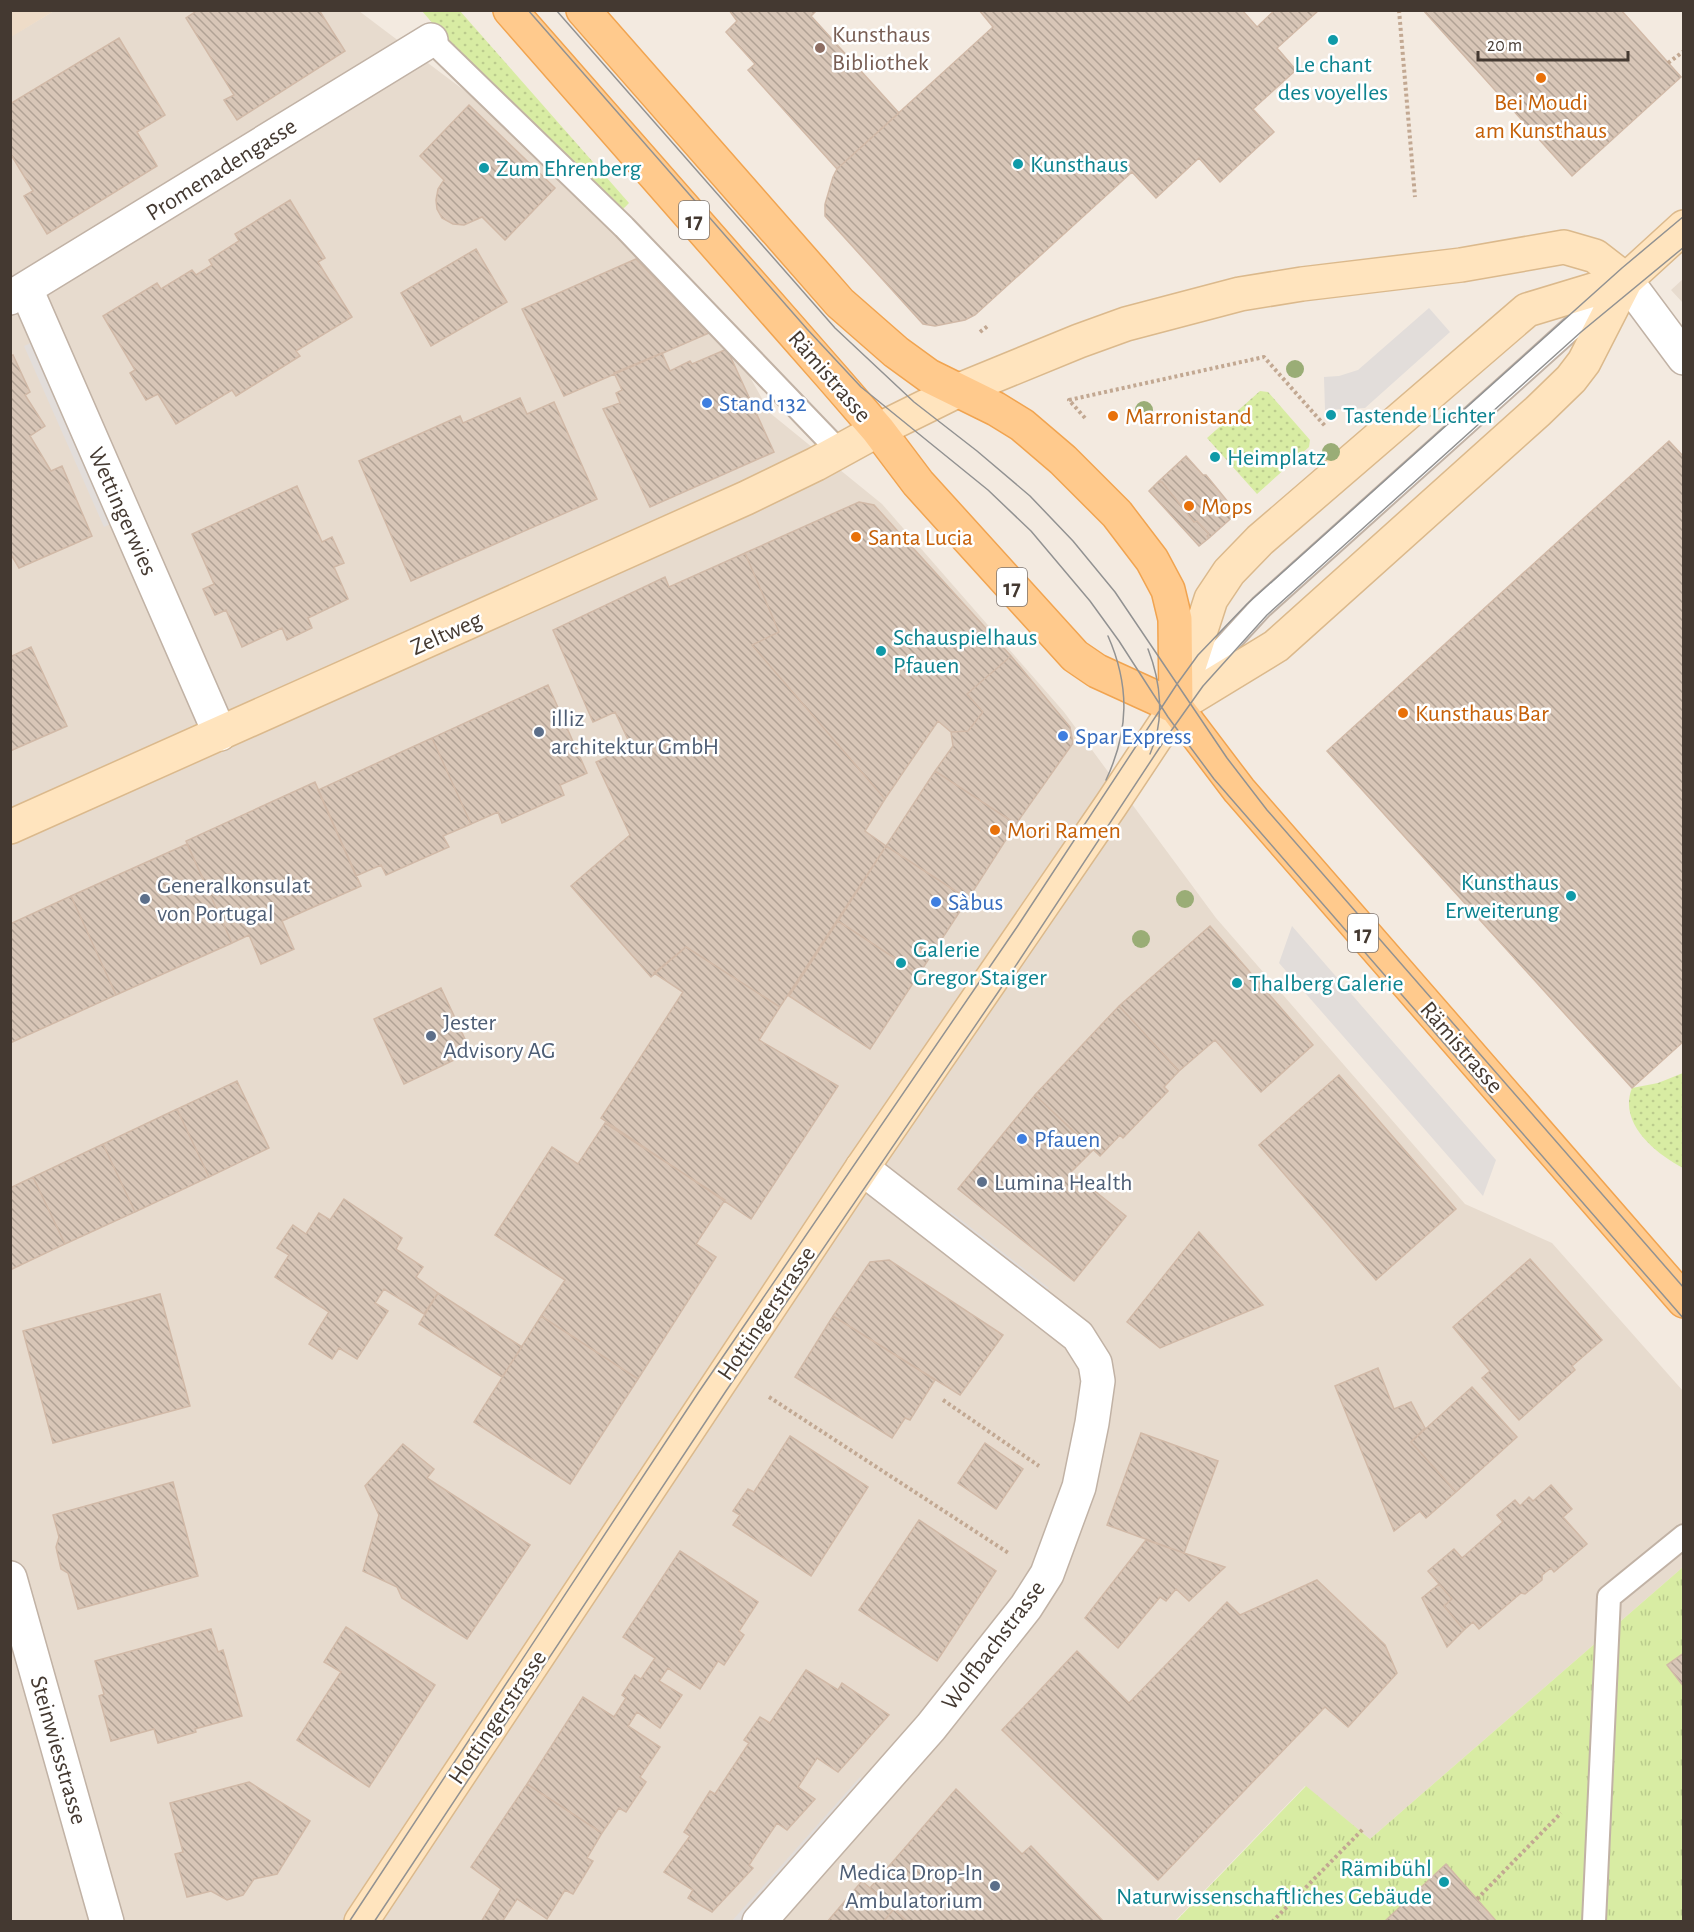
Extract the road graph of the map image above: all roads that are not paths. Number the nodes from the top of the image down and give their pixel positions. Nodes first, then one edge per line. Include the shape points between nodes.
1 (510, 10) edge
2 (583, 10) edge
3 (431, 40) joint
4 (1683, 227) edge
5 (1626, 280) junction
6 (18, 294) edge
7 (1683, 358) edge
8 (957, 392) junction
9 (878, 430) junction
10 (838, 452) junction
11 (1176, 707) junction
12 (220, 734) junction
13 (10, 827) edge
14 (862, 1168) junction
15 (1683, 1301) edge
16 (1683, 1536) edge
17 (10, 1578) edge
18 (107, 1922) edge
19 (361, 1922) edge
20 (759, 1922) edge
21 (1594, 1922) edge

1 - 9 main road, Rämistrasse / 17
2 - 8 main road, 17 via 840,303 896,352
3 - 6 street, Promenadengasse
3 - 10 lane via 624,227
4 - 5 street
5 - 7 street
5 - 8 street via 1595,255 1564,247 1461,265 1291,285 1126,324
5 - 11 street via 1584,362 1538,411 1276,646
5 - 11 street via 1527,310 1260,540 1229,572 1211,599
6 - 12 street, Wettingerwies
8 - 9 street
8 - 11 main road, 17 via 1022,425 1063,460 1117,514 1152,560 1168,591 1175,619
9 - 10 street, Zeltweg
9 - 11 main road, Rämistrasse / 17 via 918,483 1075,656 1097,671
10 - 12 street, Zeltweg via 746,498
11 - 14 street, Hottingerstrasse
11 - 15 main road, Rämistrasse / 17 via 1239,790
12 - 13 street, Zeltweg
14 - 19 street, Hottingerstrasse
14 - 20 street, Wolfbachstrasse via 1078,1336 1095,1363 1098,1381 1079,1487 1047,1574 1026,1607 931,1728
16 - 21 lane via 1609,1597
17 - 18 street, Steinwiesstrasse

